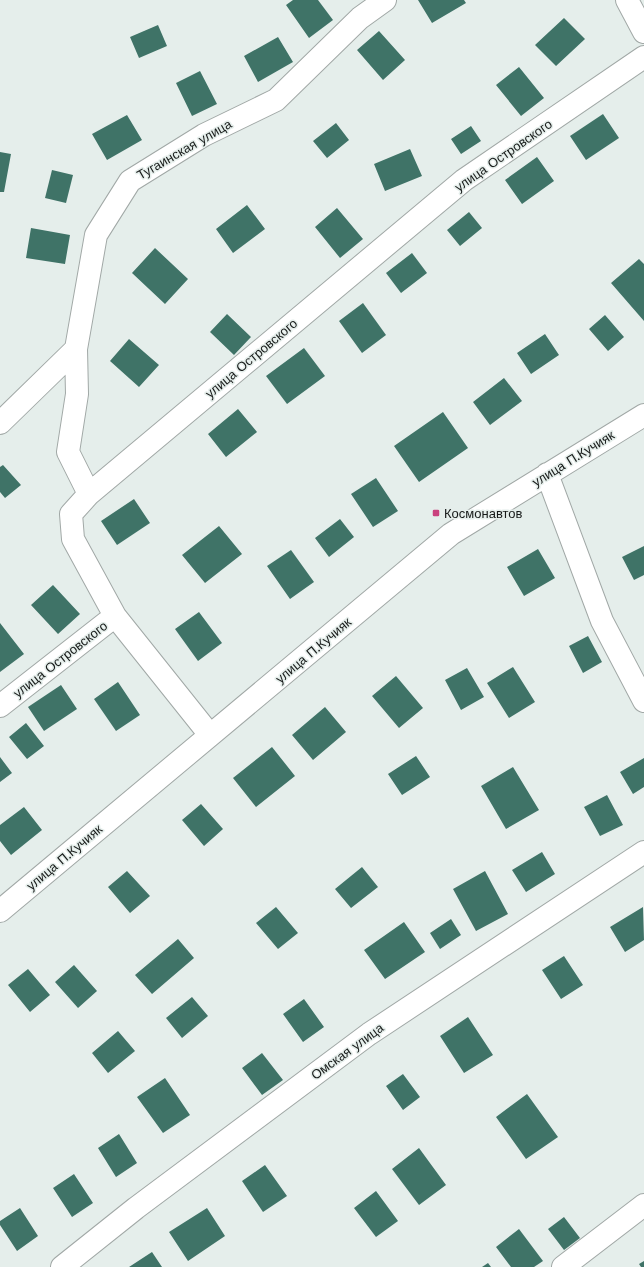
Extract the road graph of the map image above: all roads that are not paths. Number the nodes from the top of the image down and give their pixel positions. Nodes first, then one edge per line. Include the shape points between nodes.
1 (385, 0) edge
2 (627, 0) edge
3 (644, 32) edge
4 (644, 57) edge
5 (76, 349) junction
6 (644, 415) edge
7 (0, 423) edge
8 (547, 474) junction
9 (90, 494) junction
10 (115, 616) junction
11 (644, 701) edge
12 (0, 706) edge
13 (210, 735) junction
14 (644, 852) edge
15 (0, 911) edge
16 (644, 1205) edge
17 (62, 1267) edge
18 (563, 1267) edge

1 - 5 street, Тугаинская улица via 360,18 276,100 204,135 130,181 96,235
2 - 3 street
4 - 9 street, улица Островского via 464,180
5 - 7 street
5 - 9 street, Тугаинская улица via 77,394 68,452
6 - 8 street, улица П.Кучияк
8 - 11 street via 602,621
8 - 13 street, улица П.Кучияк via 451,534
9 - 10 street, улица Островского via 71,514 73,539
10 - 12 street, улица Островского
10 - 13 street
13 - 15 street, улица П.Кучияк
14 - 17 street, Омская улица via 370,1034 136,1208
16 - 18 street

